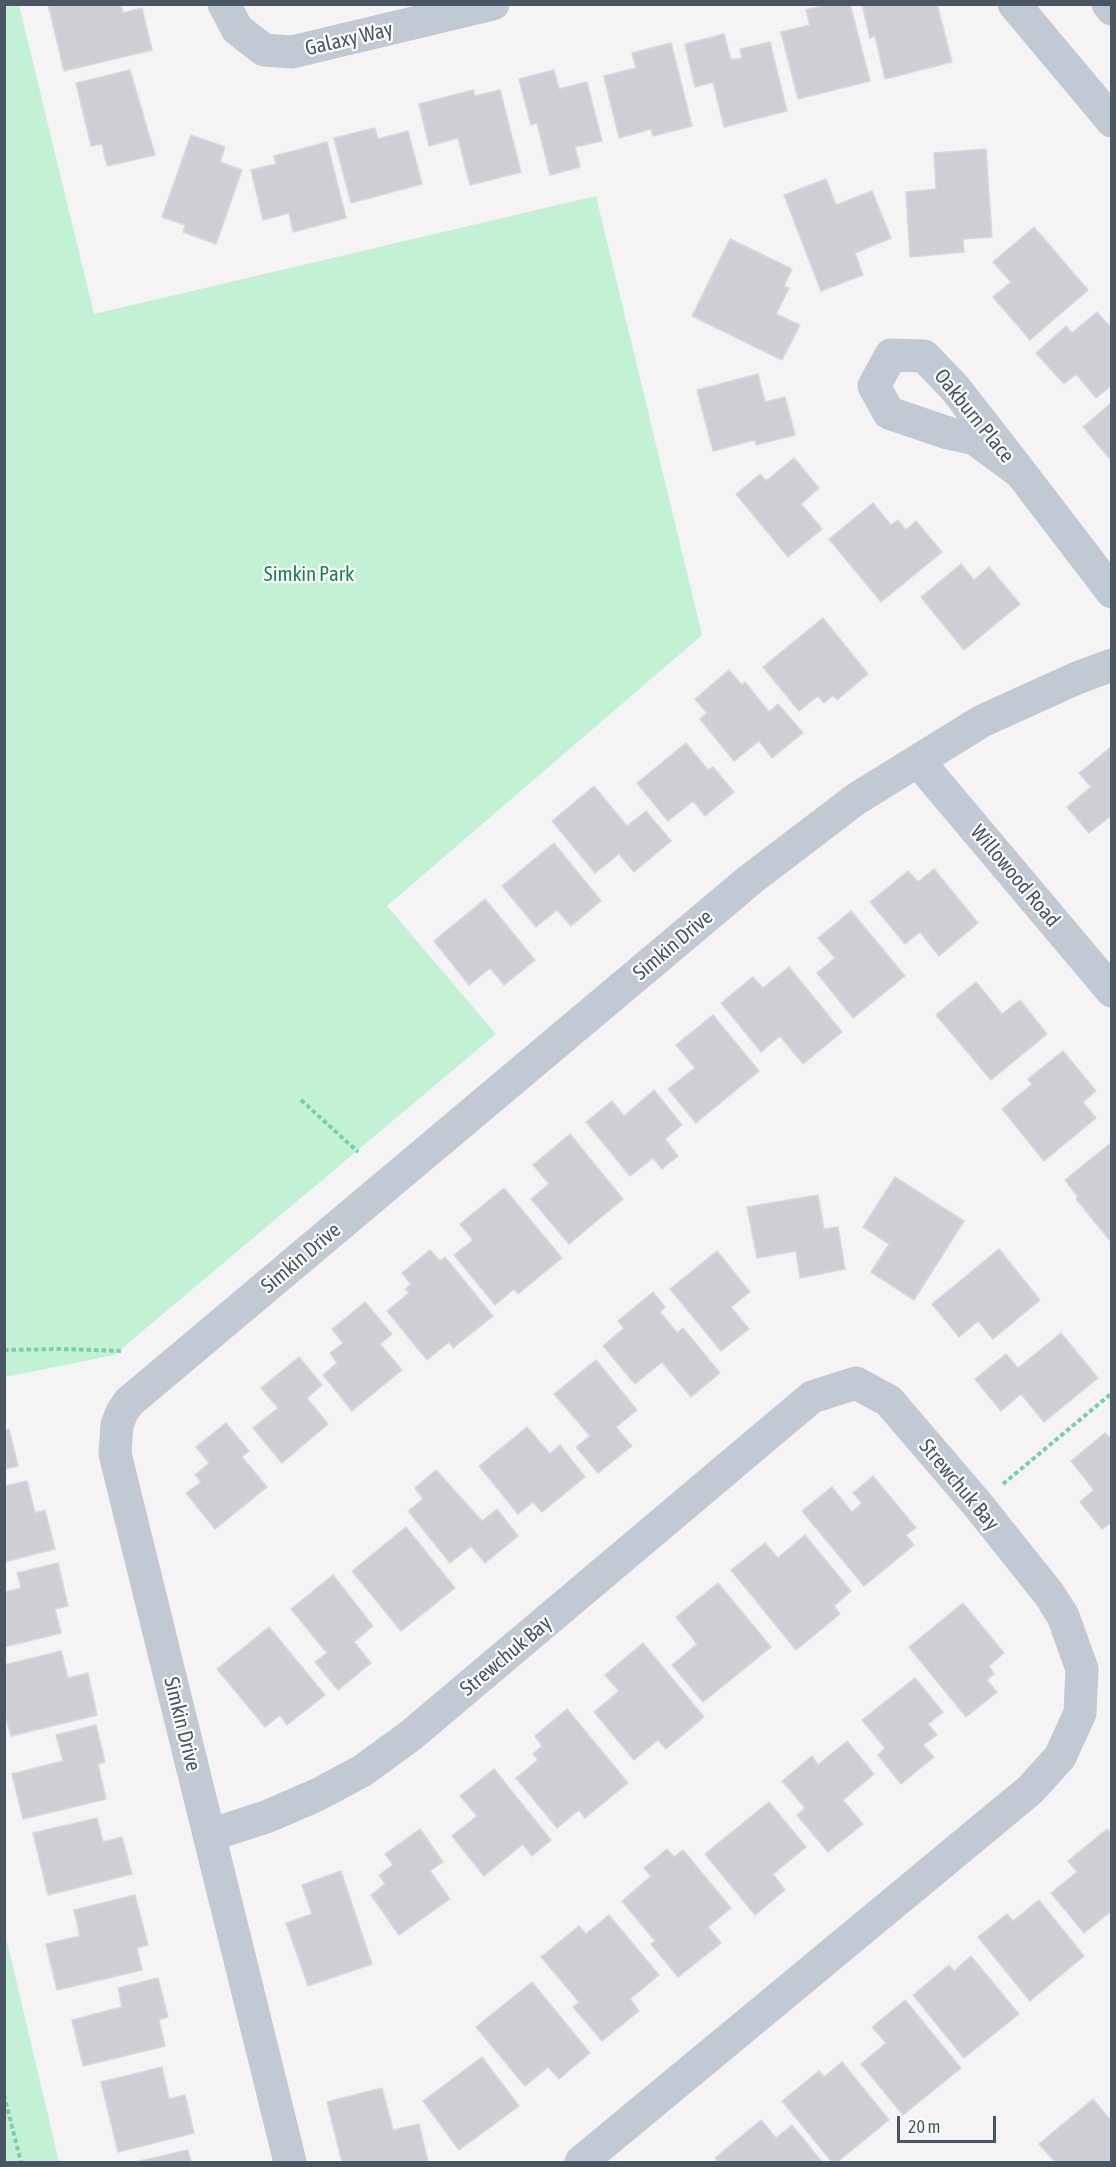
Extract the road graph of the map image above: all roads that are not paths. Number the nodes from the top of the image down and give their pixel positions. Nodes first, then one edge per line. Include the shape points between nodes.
1 (224, 4) edge
2 (493, 4) edge
3 (1014, 4) edge
4 (1108, 4) edge
5 (1112, 9) edge
6 (1112, 121) edge
7 (1021, 473) dead end
8 (1112, 592) edge
9 (1112, 665) edge
10 (919, 762) junction
11 (1112, 991) edge
12 (210, 1835) junction
13 (290, 2163) edge
14 (580, 2163) edge

1 - 2 street, Galaxy Way via 237,29 264,50 292,52
3 - 6 street
4 - 5 street
7 - 8 street, Oakburn Place
9 - 10 street, Simkin Drive via 1002,711
10 - 11 street, Willowood Road
10 - 12 street, Simkin Drive via 856,800 751,879 129,1401 117,1425 115,1454
12 - 13 street, Simkin Drive
12 - 14 street, Strewchuk Bay via 266,1817 362,1771 410,1736 812,1397 856,1383 889,1401 978,1505 1063,1616 1082,1669 1080,1713 1060,1758 1030,1790

